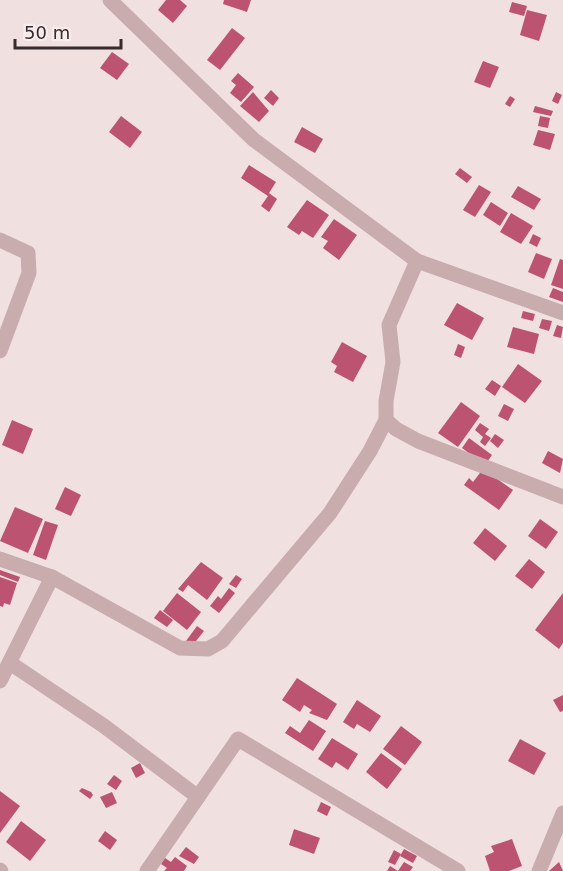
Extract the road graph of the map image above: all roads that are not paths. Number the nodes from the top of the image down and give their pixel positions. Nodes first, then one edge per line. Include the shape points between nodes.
1 (110, 0) edge
2 (0, 240) edge
3 (417, 261) junction
4 (563, 313) edge
5 (0, 351) edge
6 (386, 420) junction
7 (563, 496) edge
8 (0, 558) edge
9 (52, 578) junction
10 (10, 663) junction
11 (0, 681) edge
12 (198, 797) junction
13 (563, 813) edge
14 (147, 871) edge
15 (458, 871) edge
16 (539, 871) edge

1 - 3 street via 254,140
2 - 5 street via 28,253 29,273
3 - 4 street
3 - 6 street via 388,325 393,363
6 - 7 street via 418,441
6 - 9 street via 330,513 222,641 208,649 180,648
8 - 9 street
9 - 10 street
10 - 11 street
10 - 12 street via 104,726
12 - 14 street
12 - 15 street via 238,739
13 - 16 street

